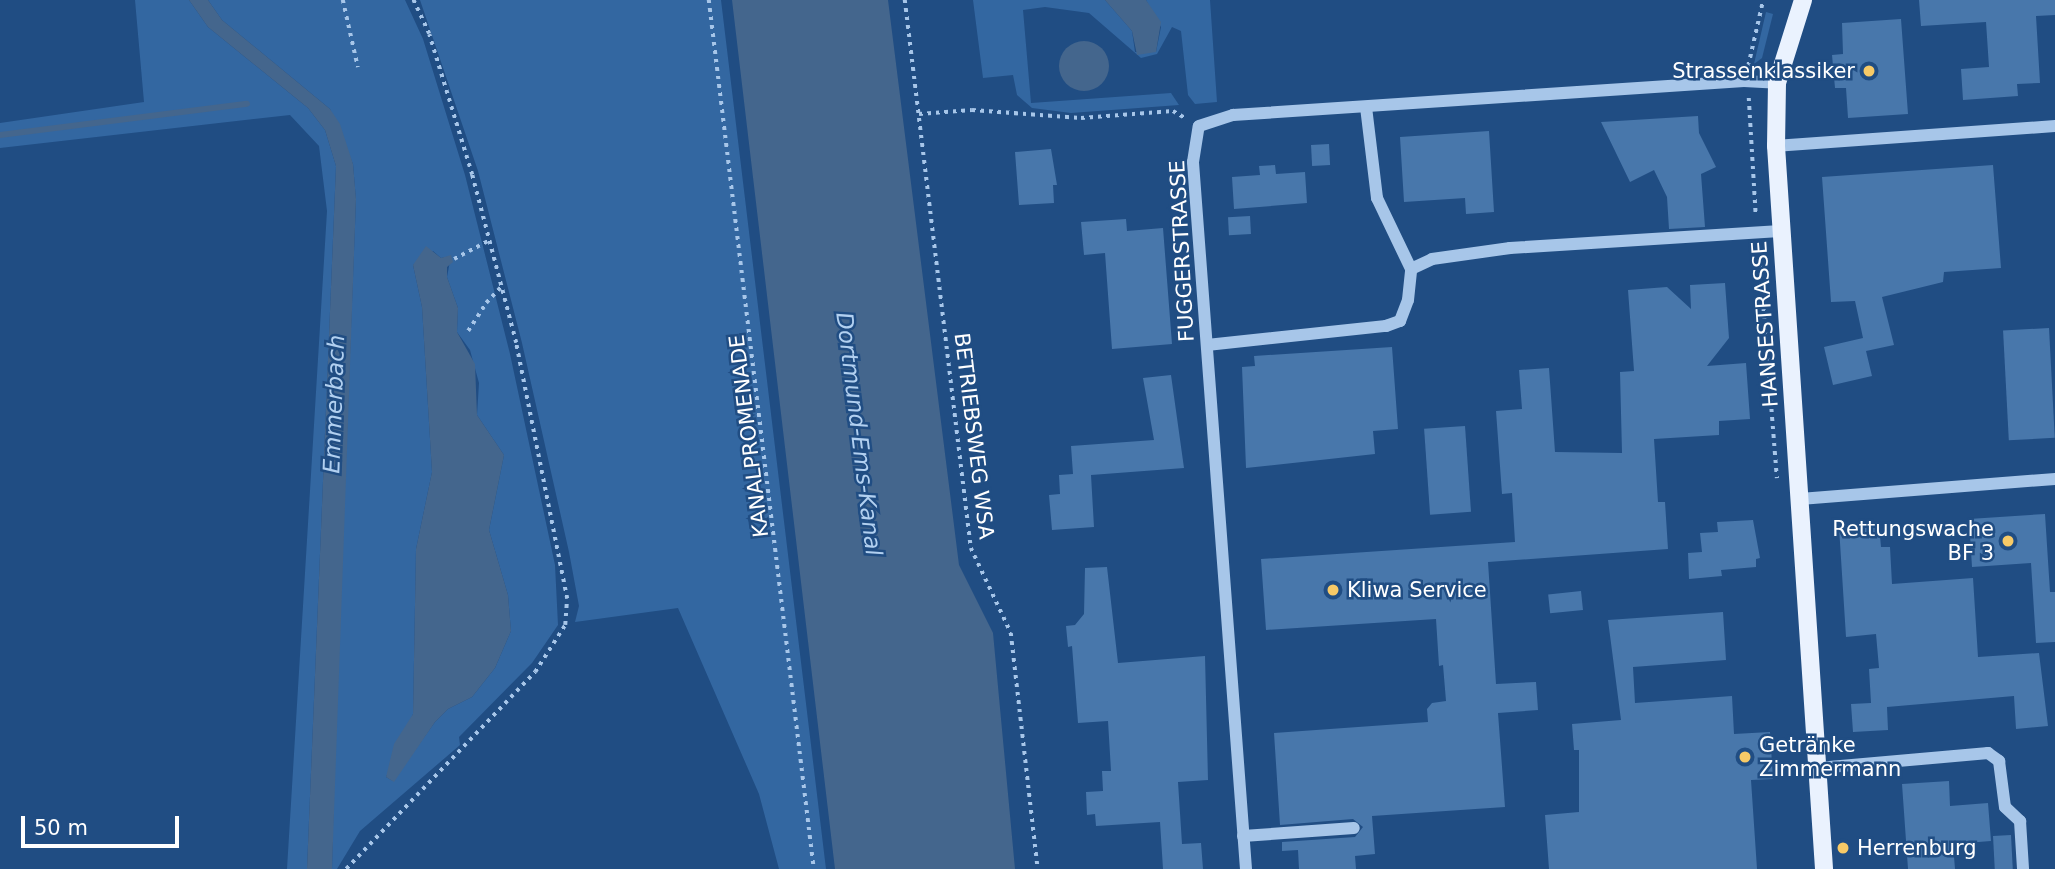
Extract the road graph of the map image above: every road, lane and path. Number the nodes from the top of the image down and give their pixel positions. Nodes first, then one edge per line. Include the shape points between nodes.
1 (343, 0) edge
2 (413, 0) edge
3 (709, 0) edge
4 (905, 0) edge
5 (1803, 0) edge
6 (358, 67) dead end
7 (1777, 83) junction
8 (1366, 107) junction
9 (919, 114) junction
10 (1199, 126) junction
11 (2055, 126) edge
12 (1776, 146) junction
13 (1781, 231) junction
14 (489, 240) junction
15 (454, 260) dead end
16 (1411, 269) junction
17 (501, 288) junction
18 (468, 331) dead end
19 (1207, 345) junction
20 (2055, 479) edge
21 (1800, 499) junction
22 (1818, 768) junction
23 (1353, 828) dead end
24 (1243, 836) junction
25 (346, 869) edge
26 (814, 869) edge
27 (1038, 869) edge
28 (1246, 869) edge
29 (1824, 869) edge
30 (2023, 869) edge

1 - 6 path
2 - 14 path via 429,34
3 - 26 path, KANALPROMENADE
4 - 9 path, BETRIEBSWEG WSA
5 - 7 main road, HANSESTRASSE
7 - 8 street via 1744,81
7 - 12 main road, HANSESTRASSE
8 - 10 street via 1233,115
8 - 16 street via 1377,198
9 - 10 path via 952,110 1081,118 1173,111
9 - 27 path, BETRIEBSWEG WSA via 971,548 1011,633
10 - 19 street, FUGGERSTRASSE via 1193,162
11 - 12 street
12 - 13 main road, HANSESTRASSE
13 - 16 street via 1510,248 1432,259
13 - 21 main road, HANSESTRASSE
14 - 15 path
14 - 17 path
16 - 19 street via 1400,321
17 - 18 path
17 - 25 path via 564,566 565,625 535,672
19 - 24 street, FUGGERSTRASSE
20 - 21 street
21 - 22 main road, HANSESTRASSE
22 - 29 main road, HANSESTRASSE
22 - 30 street via 1988,753 1999,761 2005,807 2020,821
23 - 24 street
24 - 28 street, FUGGERSTRASSE

